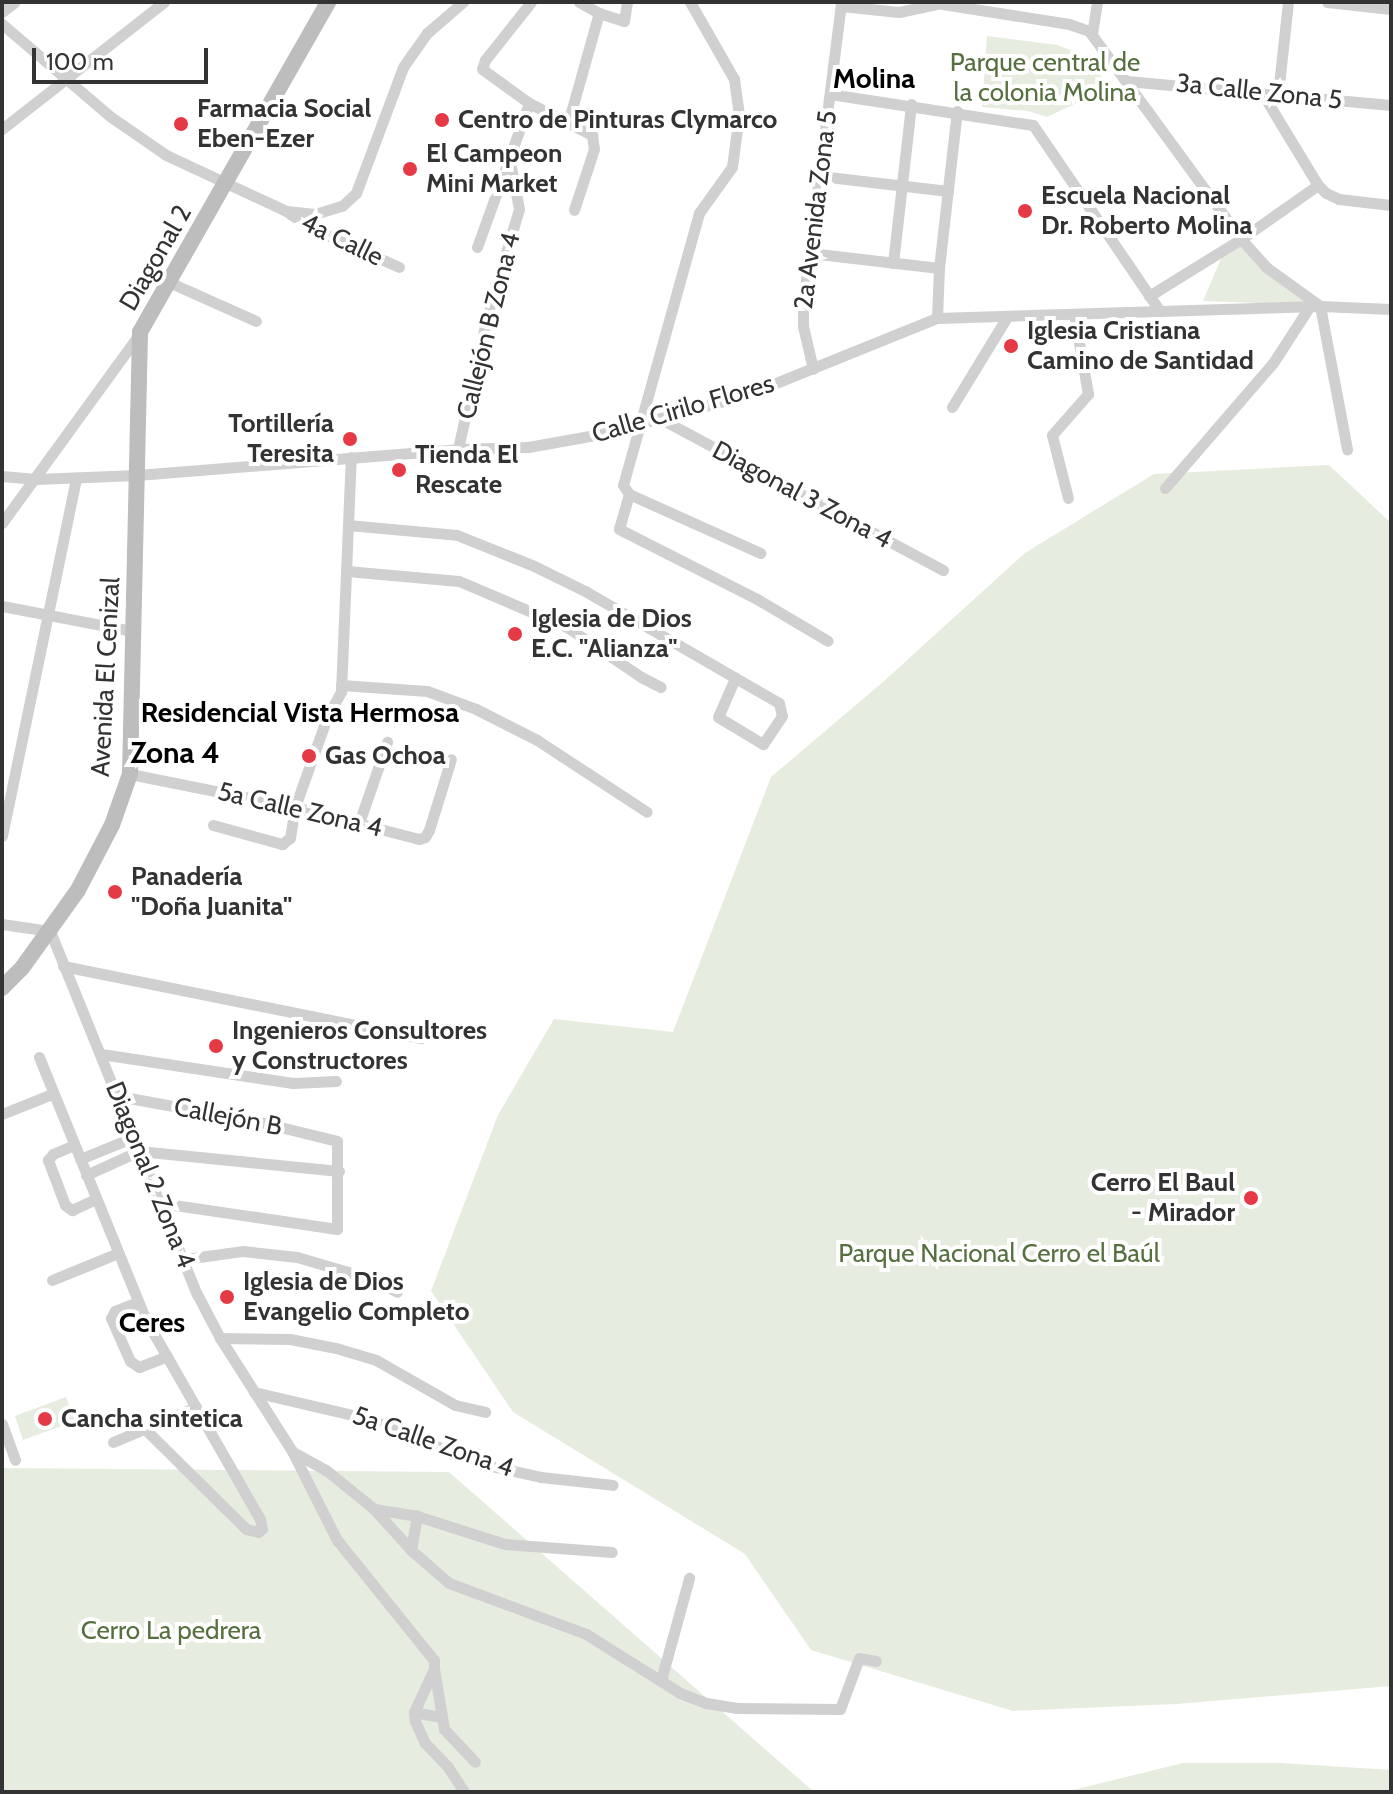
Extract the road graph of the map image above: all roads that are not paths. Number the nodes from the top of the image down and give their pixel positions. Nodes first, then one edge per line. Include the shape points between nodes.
1 (15, 2) edge
2 (164, 2) edge
3 (328, 2) edge
4 (463, 2) edge
5 (531, 2) edge
6 (579, 2) edge
7 (627, 2) edge
8 (690, 2) edge
9 (1097, 2) edge
10 (1288, 2) edge
11 (1327, 2) edge
12 (933, 3) edge
13 (841, 4) edge
14 (1391, 9) edge
15 (2, 12) edge
16 (599, 13) junction
17 (2, 24) edge
18 (1092, 34) junction
19 (66, 80) junction
20 (1127, 81) junction
21 (1262, 93) junction
22 (830, 94) junction
23 (1278, 94) junction
24 (529, 103) junction
25 (911, 104) junction
26 (1391, 105) edge
27 (957, 111) junction
28 (568, 123) junction
29 (2, 129) edge
30 (509, 156) junction
31 (820, 176) junction
32 (225, 185) junction
33 (902, 185) junction
34 (1318, 185) junction
35 (948, 191) junction
36 (1391, 205) edge
37 (574, 210) dead end
38 (286, 211) junction
39 (1241, 239) junction
40 (477, 247) dead end
41 (810, 253) junction
42 (893, 263) junction
43 (399, 267) dead end
44 (939, 268) junction
45 (171, 283) junction
46 (1149, 296) junction
47 (1314, 307) junction
48 (1391, 309) edge
49 (1159, 310) junction
50 (1074, 314) junction
51 (1007, 317) junction
52 (937, 318) junction
53 (256, 321) dead end
54 (140, 332) junction
55 (813, 369) junction
56 (952, 407) dead end
57 (661, 419) junction
58 (638, 425) junction
59 (458, 449) junction
60 (1347, 449) dead end
61 (351, 457) junction
62 (137, 475) junction
63 (2, 476) edge
64 (76, 478) junction
65 (36, 479) junction
66 (1165, 488) dead end
67 (626, 491) junction
68 (1068, 498) dead end
69 (2, 523) edge
70 (348, 525) junction
71 (760, 553) dead end
72 (943, 570) dead end
73 (347, 571) junction
74 (2, 606) edge
75 (48, 616) junction
76 (132, 631) junction
77 (828, 641) dead end
78 (735, 678) junction
79 (341, 685) junction
80 (661, 687) dead end
81 (387, 742) dead end
82 (451, 759) dead end
83 (130, 774) junction
84 (295, 807) junction
85 (647, 812) dead end
86 (359, 823) junction
87 (213, 825) dead end
88 (2, 836) edge
89 (2, 924) edge
90 (50, 931) junction
91 (63, 966) junction
92 (2, 988) edge
93 (421, 1038) dead end
94 (101, 1054) junction
95 (39, 1057) dead end
96 (336, 1081) dead end
97 (52, 1094) junction
98 (118, 1096) junction
99 (2, 1114) edge
100 (134, 1137) junction
101 (74, 1145) junction
102 (139, 1151) junction
103 (80, 1159) junction
104 (339, 1171) junction
105 (86, 1175) junction
106 (96, 1199) junction
107 (160, 1203) junction
108 (118, 1253) junction
109 (185, 1259) junction
110 (52, 1280) dead end
111 (397, 1292) dead end
112 (138, 1302) junction
113 (220, 1338) junction
114 (167, 1356) junction
115 (254, 1392) junction
116 (196, 1407) junction
117 (485, 1412) dead end
118 (2, 1424) edge
119 (145, 1429) junction
120 (113, 1442) dead end
121 (292, 1451) junction
122 (15, 1460) dead end
123 (613, 1485) dead end
124 (374, 1509) junction
125 (417, 1516) junction
126 (411, 1550) junction
127 (612, 1552) dead end
128 (689, 1578) dead end
129 (876, 1661) dead end
130 (434, 1669) junction
131 (661, 1680) junction
132 (414, 1712) junction
133 (440, 1717) junction
134 (475, 1762) dead end
135 (464, 1792) edge

1 - 15 street
2 - 19 street
3 - 32 street, Diagonal 2
4 - 38 street via 427,33 403,67 366,172 349,201 315,214
5 - 24 street via 482,69
6 - 16 street
7 - 16 street via 624,21
8 - 58 street via 734,79 738,120 732,167 699,213
9 - 18 street
10 - 23 street
11 - 14 street
12 - 13 street via 899,12
12 - 18 street via 1069,24
13 - 22 street, 2a Avenida Zona 5
16 - 28 street
17 - 19 street
18 - 20 street
19 - 29 street
19 - 32 street via 146,143
20 - 21 street, 3a Calle Zona 5
20 - 39 street
21 - 23 street, 3a Calle Zona 5
21 - 34 street
22 - 25 street
22 - 31 street, 2a Avenida Zona 5
23 - 26 street, 3a Calle Zona 5
24 - 28 street
24 - 30 street
25 - 27 street
25 - 33 street
27 - 35 street
27 - 46 street via 1033,125
28 - 37 street via 592,135 594,144
30 - 40 street
30 - 59 street, Callejón B Zona 4 via 519,209 485,325
31 - 33 street
31 - 41 street, 2a Avenida Zona 5
32 - 38 street
32 - 45 street, Diagonal 2
33 - 35 street
33 - 42 street
34 - 36 street via 1339,199
34 - 39 street
35 - 44 street
38 - 43 street, 4a Calle via 313,229
39 - 46 street
39 - 47 street
41 - 42 street
41 - 55 street, 2a Avenida Zona 5 via 802,316
42 - 44 street
44 - 52 street
45 - 53 street
45 - 54 street, Diagonal 2
46 - 49 street
47 - 48 street, Calle Cirilo Flores
47 - 49 street, Calle Cirilo Flores
47 - 60 street
47 - 66 street
49 - 50 street, Calle Cirilo Flores
50 - 51 street, Calle Cirilo Flores
50 - 68 street via 1088,394 1052,435
51 - 52 street, Calle Cirilo Flores
51 - 56 street
52 - 55 street, Calle Cirilo Flores
54 - 62 street, Avenida El Cenizal
54 - 65 street, Diagonal 2
55 - 57 street, Calle Cirilo Flores
57 - 58 street, Calle Cirilo Flores
57 - 72 street, Diagonal 3 Zona 4
58 - 59 street, Calle Cirilo Flores via 528,447
58 - 67 street
59 - 61 street, Calle Cirilo Flores
61 - 62 street, Calle Cirilo Flores
61 - 70 street
62 - 64 street, Calle Cirilo Flores
62 - 76 street, Avenida El Cenizal
63 - 65 street, Calle Cirilo Flores
64 - 65 street, Calle Cirilo Flores
64 - 75 street
65 - 69 street, Diagonal 2
67 - 71 street
67 - 77 street via 619,529
70 - 73 street
70 - 78 street via 436,531 478,542 585,591
73 - 79 street
73 - 80 street via 459,581 567,627
74 - 75 street
75 - 76 street
75 - 88 street
76 - 83 street, Avenida El Cenizal
78 - 78 street via 783,710 763,744 721,722 719,710
79 - 84 street
79 - 85 street via 427,691 476,709 537,740
81 - 86 street
82 - 86 street, 5a Calle Zona 4 via 423,839
83 - 84 street, 5a Calle Zona 4
83 - 90 street, Avenida El Cenizal via 112,825
84 - 86 street, 5a Calle Zona 4
84 - 87 street via 285,844
89 - 90 street
90 - 91 street, Diagonal 2 Zona 4
90 - 92 street, Avenida El Cenizal
91 - 93 street
91 - 94 street, Diagonal 2 Zona 4
94 - 96 street via 293,1083
94 - 98 street, Diagonal 2 Zona 4
95 - 97 street
97 - 99 street
97 - 101 street
98 - 100 street, Diagonal 2 Zona 4
98 - 104 street, Callejón B via 337,1141
100 - 102 street, Diagonal 2 Zona 4
100 - 103 street
101 - 103 street
101 - 106 street via 48,1160 65,1205 72,1210
102 - 104 street
102 - 105 street
102 - 107 street, Diagonal 2 Zona 4
103 - 105 street
104 - 107 street via 337,1229
105 - 106 street
106 - 108 street
107 - 109 street, Diagonal 2 Zona 4
108 - 110 street
108 - 112 street
109 - 111 street via 243,1251 297,1257 372,1279
109 - 113 street, Diagonal 2 Zona 4
112 - 114 street
112 - 114 street via 111,1318 130,1361 139,1367
113 - 115 street, Diagonal 2 Zona 4
113 - 117 street via 290,1339 336,1348 376,1360 455,1405
114 - 116 street
115 - 121 street, Diagonal 2 Zona 4
115 - 123 street, 5a Calle Zona 4 via 366,1418 482,1464
116 - 119 street
116 - 119 street via 260,1519 258,1532 246,1529
118 - 122 street
119 - 120 street
121 - 124 street via 326,1470
121 - 130 street, Diagonal 2 Zona 4 via 337,1540 431,1654
124 - 125 street
124 - 126 street
125 - 126 street
125 - 127 street via 505,1544
126 - 131 street via 449,1583 586,1634
128 - 131 street
129 - 131 street via 859,1658 844,1704 836,1710 719,1706 692,1699
130 - 132 street
130 - 133 street
132 - 133 street
132 - 135 street via 425,1743
133 - 134 street via 454,1743

